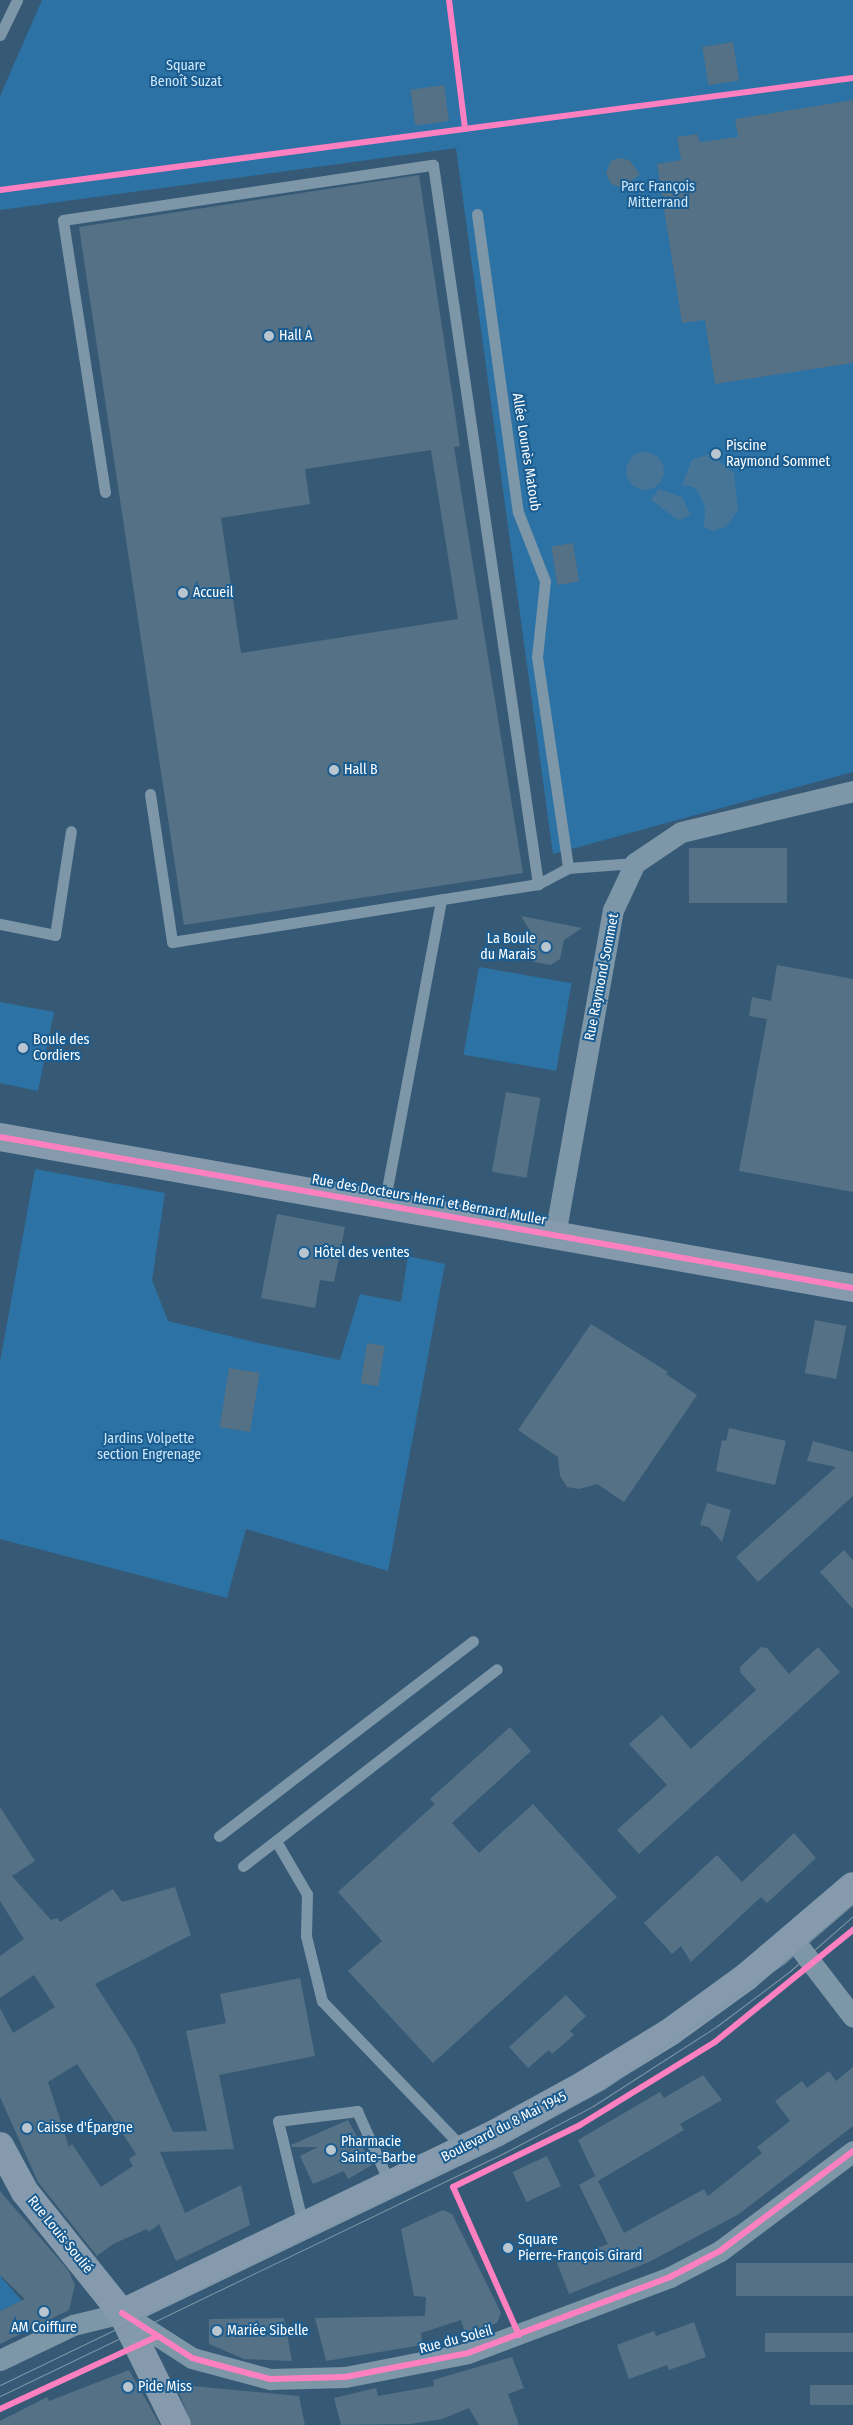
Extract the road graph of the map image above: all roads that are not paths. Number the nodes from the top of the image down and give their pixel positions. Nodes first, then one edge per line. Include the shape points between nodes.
1 (17, 0) edge
2 (0, 35) edge
3 (477, 214) dead end
4 (105, 492) dead end
5 (853, 791) edge
6 (150, 794) dead end
7 (71, 831) dead end
8 (635, 863) junction
9 (568, 868) junction
10 (538, 884) junction
11 (441, 899) junction
12 (0, 924) edge
13 (0, 1137) edge
14 (384, 1206) junction
15 (555, 1235) junction
16 (853, 1288) edge
17 (473, 1641) dead end
18 (497, 1668) dead end
19 (219, 1836) dead end
20 (276, 1841) junction
21 (243, 1866) dead end
22 (853, 1886) edge
23 (793, 1939) junction
24 (853, 2018) edge
25 (464, 2149) junction
26 (853, 2152) edge
27 (3, 2155) edge
28 (390, 2184) junction
29 (303, 2226) junction
30 (122, 2313) junction
31 (0, 2360) edge
32 (178, 2425) edge

1 - 2 lane
3 - 9 lane, Allée Lounès Matoub via 518,512 545,581 537,657
4 - 10 lane via 63,220 433,165
5 - 8 street via 681,832
6 - 11 lane via 172,942
7 - 12 lane via 55,935
8 - 9 lane
8 - 15 street, Rue Raymond Sommet via 613,910
9 - 10 lane
10 - 11 lane
11 - 14 lane
13 - 14 main road, Rue des Docteurs Henri et Bernard Muller
14 - 15 main road, Rue des Docteurs Henri et Bernard Muller
15 - 16 main road, Rue des Docteurs Henri et Bernard Muller
17 - 19 lane
18 - 20 lane
20 - 21 lane
20 - 25 lane via 307,1894 306,1936 322,2001
22 - 23 main road, Boulevard du 8 Mai 1945
23 - 24 street
23 - 25 main road, Boulevard du 8 Mai 1945 via 670,2032 552,2103
25 - 28 main road, Boulevard du 8 Mai 1945
26 - 30 street, Rue du Soleil via 720,2251 670,2277 468,2353 345,2377 270,2379 192,2358
27 - 30 main road, Rue Louis Soulié via 26,2192
28 - 29 main road, Boulevard du 8 Mai 1945
28 - 29 lane via 357,2111 278,2121
29 - 30 main road, Boulevard du 8 Mai 1945
30 - 31 street via 73,2325
30 - 32 main road, Rue Louis Soulié

